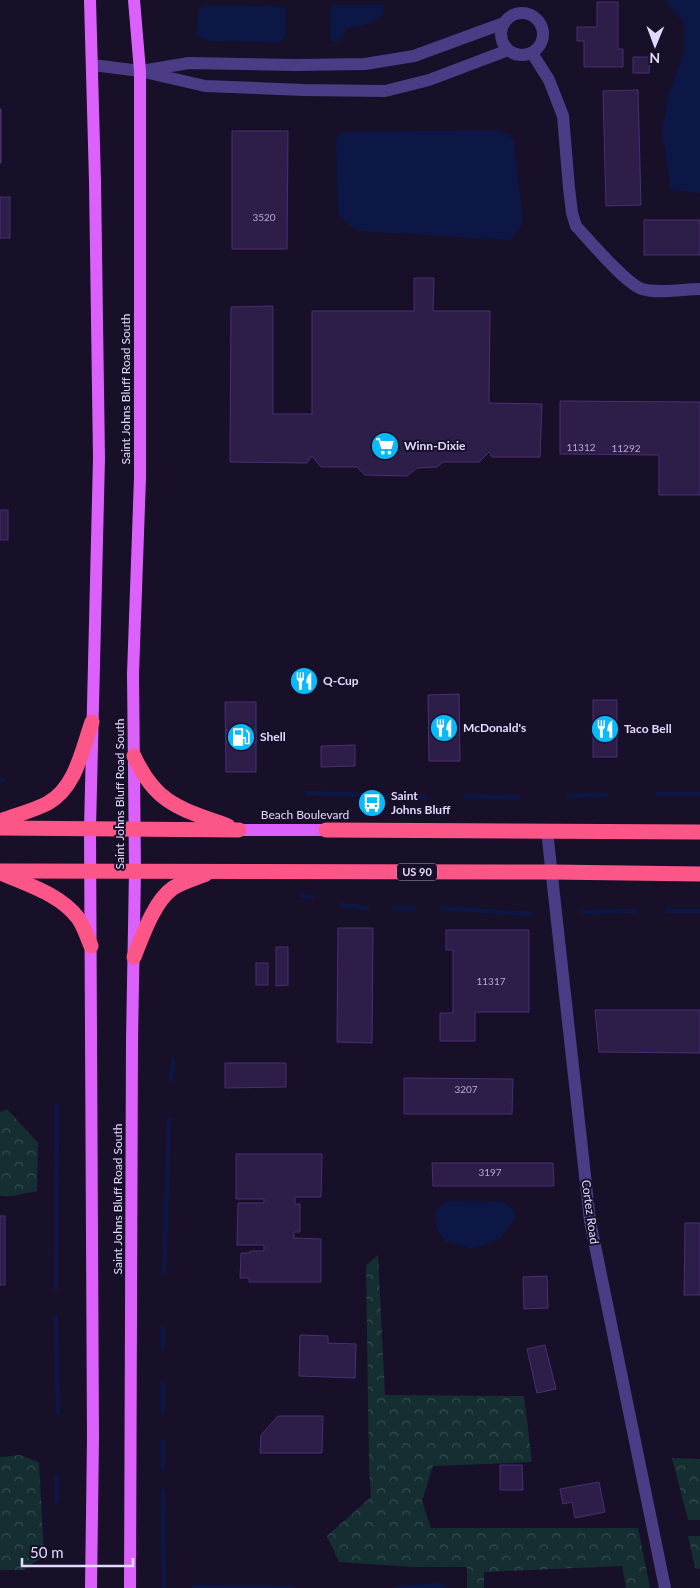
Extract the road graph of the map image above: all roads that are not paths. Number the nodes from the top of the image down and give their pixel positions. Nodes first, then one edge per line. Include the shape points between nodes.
1 (90, 0) edge
2 (134, 0) edge
3 (524, 7) edge
4 (504, 23) junction
5 (508, 50) junction
6 (532, 53) junction
7 (92, 65) junction
8 (140, 71) junction
9 (700, 289) edge
10 (92, 722) junction
11 (134, 756) junction
12 (0, 822) edge
13 (0, 828) edge
14 (90, 829) junction
15 (135, 830) junction
16 (239, 830) junction
17 (326, 830) joint
18 (547, 831) junction
19 (700, 832) edge
20 (91, 871) junction
21 (135, 871) junction
22 (212, 871) junction
23 (0, 872) edge
24 (552, 872) junction
25 (700, 874) edge
26 (91, 946) junction
27 (134, 957) junction
28 (91, 1588) edge
29 (130, 1588) edge
30 (665, 1588) edge

1 - 7 main road, Saint Johns Bluff Road South
2 - 8 main road, Saint Johns Bluff Road South
3 - 4 street
3 - 6 street via 543,30 541,43
4 - 5 street via 501,37
4 - 8 street via 414,56 365,64 188,63
5 - 6 street via 519,55
5 - 8 street via 430,80 385,91 205,86
6 - 9 street via 549,80 563,116 572,214 576,226 631,283 652,290
7 - 8 street
7 - 10 main road, Saint Johns Bluff Road South via 99,458
8 - 11 main road, Saint Johns Bluff Road South via 140,478 133,674
10 - 12 highway via 75,773 63,791 48,802
10 - 14 main road, Saint Johns Bluff Road South
11 - 15 main road, Saint Johns Bluff Road South
11 - 16 highway via 141,772 161,796 180,808
13 - 14 highway, Beach Boulevard
14 - 15 highway, Beach Boulevard
14 - 20 main road, Saint Johns Bluff Road South
15 - 16 highway, Beach Boulevard
15 - 21 main road, Saint Johns Bluff Road South
16 - 17 main road, Beach Boulevard
17 - 18 highway, Beach Boulevard
18 - 19 highway, Beach Boulevard
18 - 24 street, Cortez Road
20 - 21 highway, US 90
20 - 23 highway, US 90
20 - 26 main road, Saint Johns Bluff Road South
21 - 22 highway, US 90
21 - 27 main road, Saint Johns Bluff Road South
22 - 24 highway, US 90
22 - 27 highway via 173,888 164,897 150,919
23 - 26 highway via 70,908 80,920
24 - 25 highway, US 90
24 - 30 street, Cortez Road via 590,1221
26 - 28 main road, Saint Johns Bluff Road South
27 - 29 main road, Saint Johns Bluff Road South

